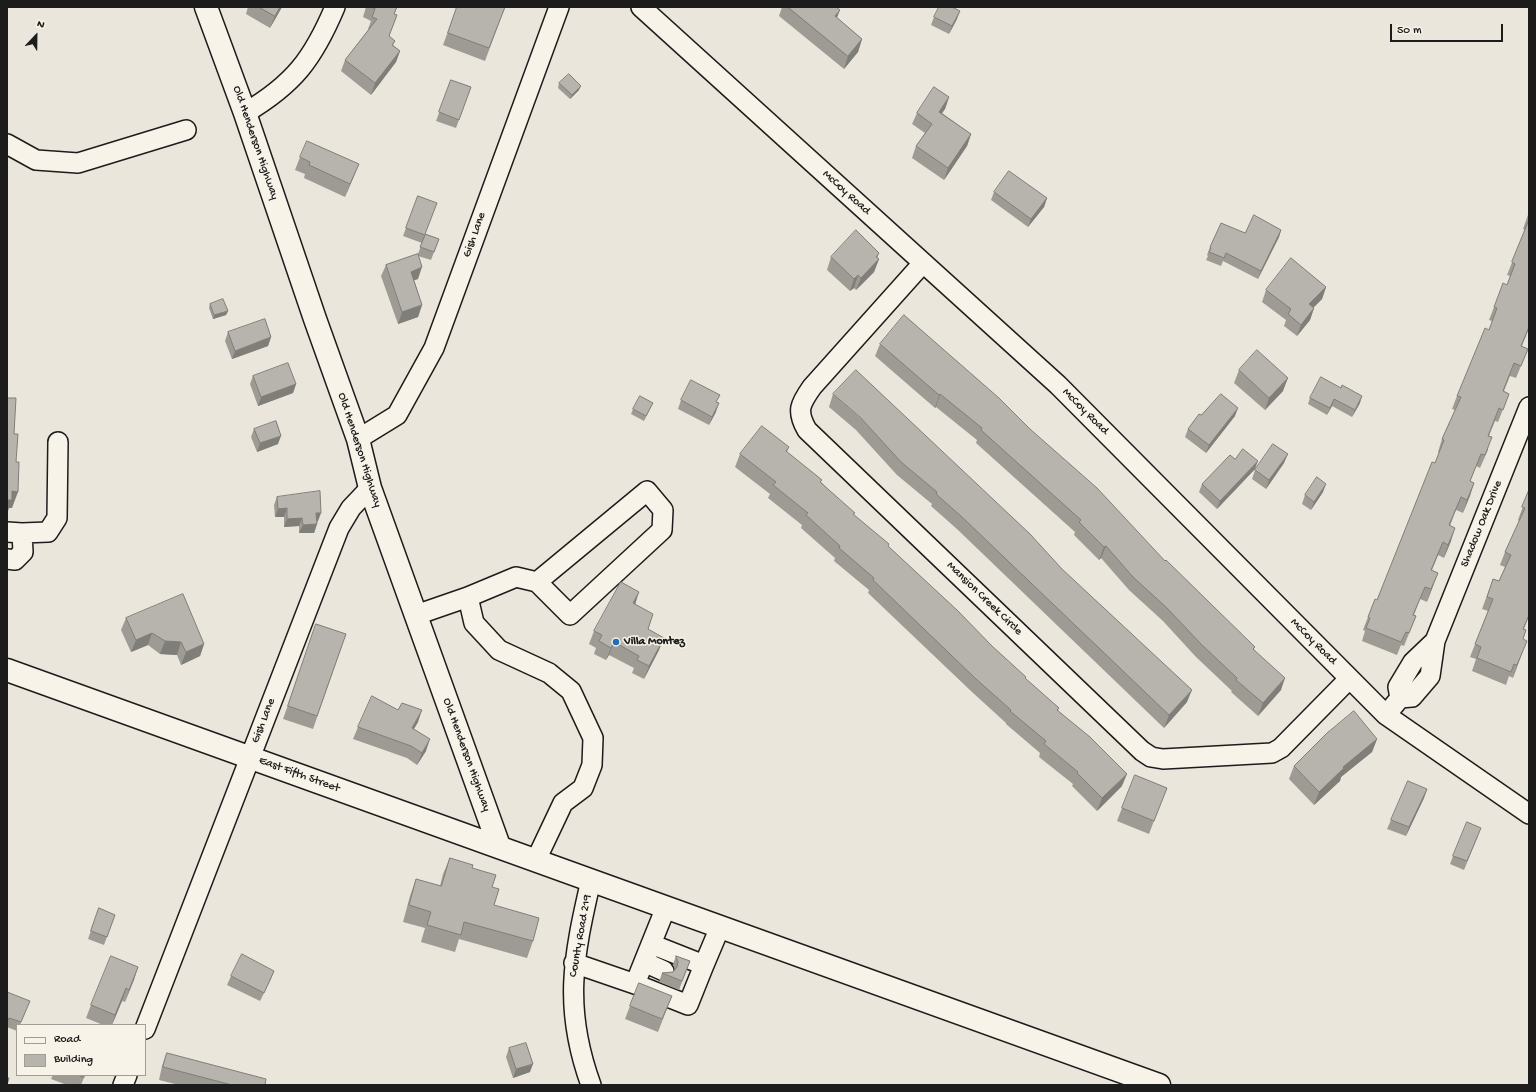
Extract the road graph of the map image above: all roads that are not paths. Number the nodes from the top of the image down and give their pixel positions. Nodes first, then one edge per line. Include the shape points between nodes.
1 (206, 7) edge
2 (335, 7) edge
3 (559, 7) edge
4 (641, 7) edge
5 (245, 113) junction
6 (186, 130) dead end
7 (7, 144) edge
8 (923, 263) junction
9 (1529, 407) edge
10 (358, 439) junction
11 (58, 442) dead end
12 (370, 488) junction
13 (14, 533) edge
14 (7, 559) edge
15 (537, 582) junction
16 (468, 597) junction
17 (416, 615) junction
18 (7, 670) edge
19 (1349, 679) junction
20 (1386, 715) junction
21 (250, 757) junction
22 (1529, 814) edge
23 (499, 846) junction
24 (536, 860) junction
25 (591, 880) junction
26 (666, 907) junction
27 (720, 927) junction
28 (651, 944) junction
29 (644, 962) junction
30 (574, 963) junction
31 (704, 965) junction
32 (664, 971) edge
33 (635, 984) junction
34 (146, 1026) edge
35 (591, 1085) edge
36 (1159, 1085) edge

1 - 5 main road, Old Henderson Highway
2 - 5 street via 328,23 291,80 272,97
3 - 10 street, Gish Lane via 434,348 397,415
4 - 8 street, McCoy Road
5 - 10 main road, Old Henderson Highway
6 - 7 street via 78,162 36,160
8 - 19 street, McCoy Road via 1058,385
8 - 19 street, Mansion Creek Circle via 804,398 800,410 801,419 807,430 1151,757 1163,759 1272,754
9 - 20 street, Shadow Oak Drive via 1434,641 1413,662 1398,686 1400,698
10 - 12 main road, Old Henderson Highway
11 - 13 street via 57,518 48,532
12 - 17 main road, Old Henderson Highway
12 - 21 street, Gish Lane via 351,508 339,528
13 - 14 street via 24,552 15,560
15 - 15 street via 570,615 662,530 663,510 647,491
15 - 16 street via 516,577
16 - 17 street
16 - 24 street via 474,623 498,650 549,673 571,691 593,738 592,765 583,788 563,803
17 - 23 main road, Old Henderson Highway
18 - 21 main road, East Fifth Street
19 - 20 street, McCoy Road
20 - 22 street, McCoy Road
21 - 23 main road, East Fifth Street
21 - 34 street, Gish Lane
23 - 24 main road, East Fifth Street
24 - 25 main road, East Fifth Street
25 - 26 main road, East Fifth Street
25 - 30 street, County Road 219
26 - 27 main road, East Fifth Street
26 - 28 street
27 - 31 street
27 - 36 main road, East Fifth Street
28 - 29 street
28 - 31 street
29 - 32 street
29 - 33 street
30 - 33 street
30 - 35 street, County Road 219 via 574,1017 577,1041
31 - 33 street via 690,980 688,1005

